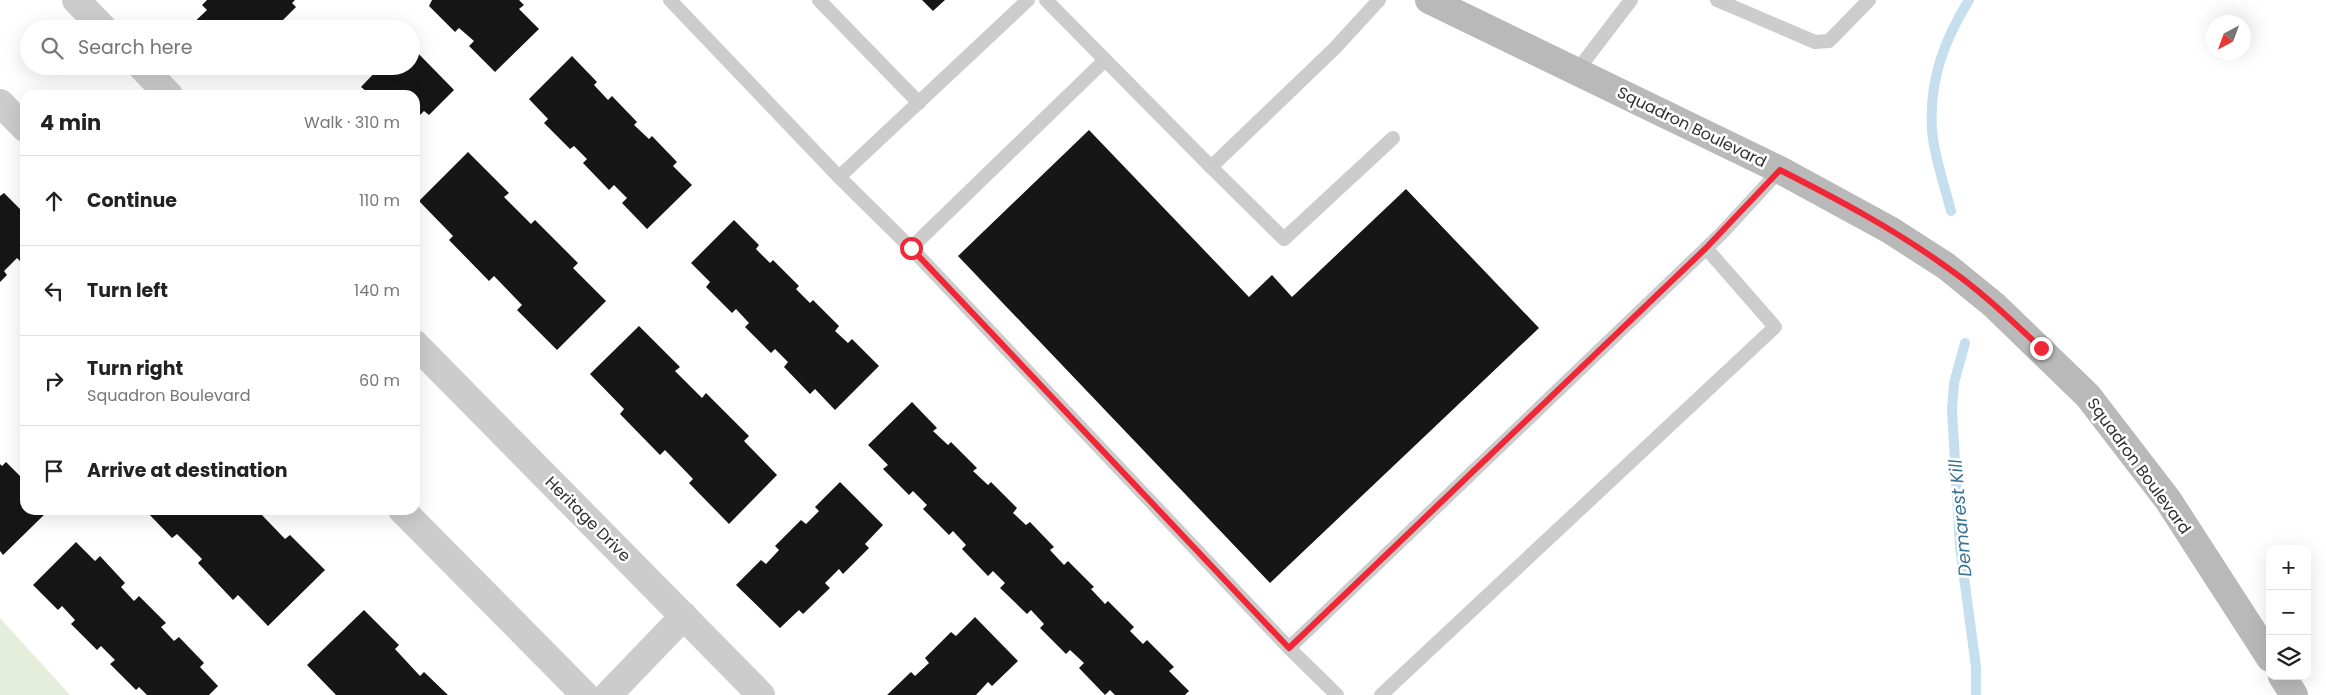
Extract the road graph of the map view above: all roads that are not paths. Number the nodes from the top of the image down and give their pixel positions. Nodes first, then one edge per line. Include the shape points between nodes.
1 (76, 0) edge
2 (670, 0) edge
3 (819, 0) edge
4 (1028, 0) edge
5 (1046, 0) edge
6 (1379, 0) edge
7 (1429, 0) edge
8 (1631, 0) edge
9 (1717, 0) edge
10 (1869, 0) edge
11 (95, 20) edge
12 (1105, 60) junction
13 (1576, 72) junction
14 (150, 75) edge
15 (165, 90) edge
16 (0, 103) edge
17 (919, 103) junction
18 (20, 123) edge
19 (1393, 138) dead end
20 (1211, 167) junction
21 (1780, 170) junction
22 (840, 177) junction
23 (911, 248) junction
24 (1706, 248) junction
25 (420, 349) edge
26 (407, 515) edge
27 (684, 616) junction
28 (1289, 648) junction
29 (2266, 652) edge
30 (2285, 680) edge
31 (585, 695) edge
32 (608, 695) edge
33 (761, 695) edge
34 (1338, 695) edge
35 (1381, 695) edge
36 (2294, 695) edge

1 - 11 street
2 - 22 lane
3 - 17 lane
4 - 17 lane
5 - 12 lane
6 - 20 lane via 1335,48
7 - 13 street, Squadron Boulevard
8 - 13 lane
9 - 10 lane via 1816,42 1829,41
12 - 20 lane
12 - 23 lane
13 - 21 street, Squadron Boulevard
14 - 15 street
16 - 18 street
17 - 22 lane
19 - 20 lane via 1284,240
21 - 24 lane
21 - 29 street, Squadron Boulevard via 1882,225 1946,266 2041,348 2088,396 2132,450
22 - 23 lane
23 - 28 lane
24 - 28 lane
24 - 35 lane via 1776,327
25 - 27 street, Heritage Drive
26 - 31 street
27 - 32 street
27 - 33 street, Heritage Drive
28 - 34 lane
30 - 36 street

